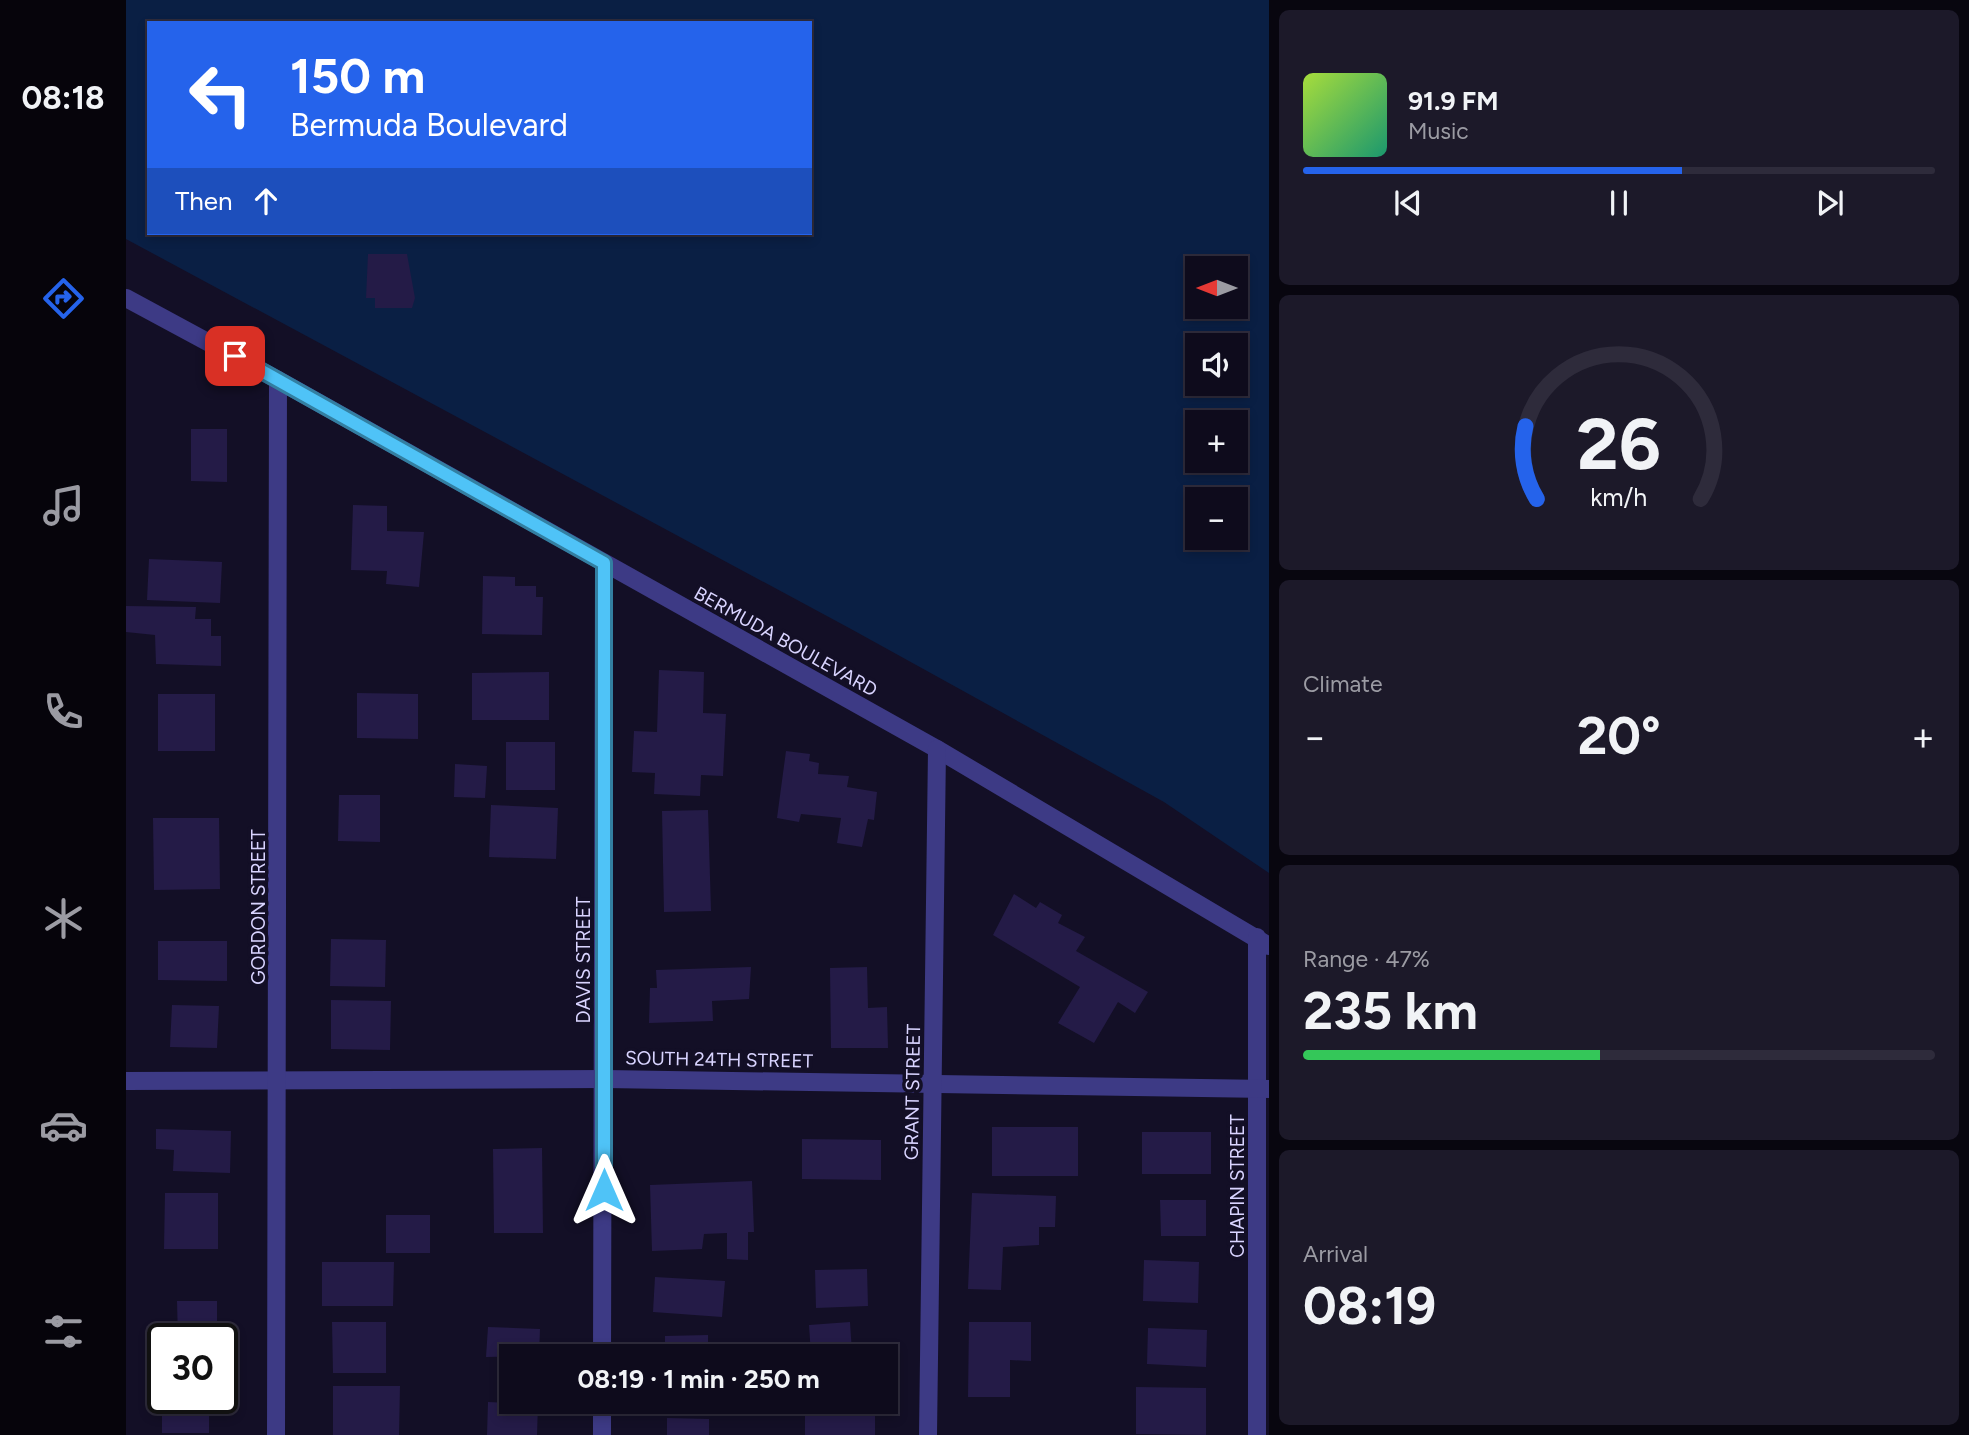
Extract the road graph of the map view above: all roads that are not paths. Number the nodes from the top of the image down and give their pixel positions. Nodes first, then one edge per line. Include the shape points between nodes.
1 (126, 298) edge
2 (278, 380) junction
3 (604, 563) junction
4 (937, 749) junction
5 (1263, 942) edge
6 (605, 1079) junction
7 (279, 1080) junction
8 (126, 1081) edge
9 (933, 1082) junction
10 (1264, 1089) edge
11 (603, 1344) edge
12 (602, 1414) edge
13 (276, 1435) edge
14 (602, 1435) edge
15 (928, 1435) edge
16 (1257, 1435) edge

1 - 2 street, BERMUDA BOULEVARD
2 - 3 street, BERMUDA BOULEVARD
2 - 7 street, GORDON STREET
3 - 4 street, BERMUDA BOULEVARD
3 - 6 street, DAVIS STREET
4 - 5 street, BERMUDA BOULEVARD
4 - 9 street, GRANT STREET
5 - 10 street, CHAPIN STREET
6 - 7 street, SOUTH 24TH STREET
6 - 9 street, SOUTH 24TH STREET
6 - 11 street, DAVIS STREET
7 - 8 street, SOUTH 24TH STREET
7 - 13 street, GORDON STREET
9 - 10 street, SOUTH 24TH STREET
9 - 15 street, GRANT STREET
10 - 16 street, CHAPIN STREET
12 - 14 street

